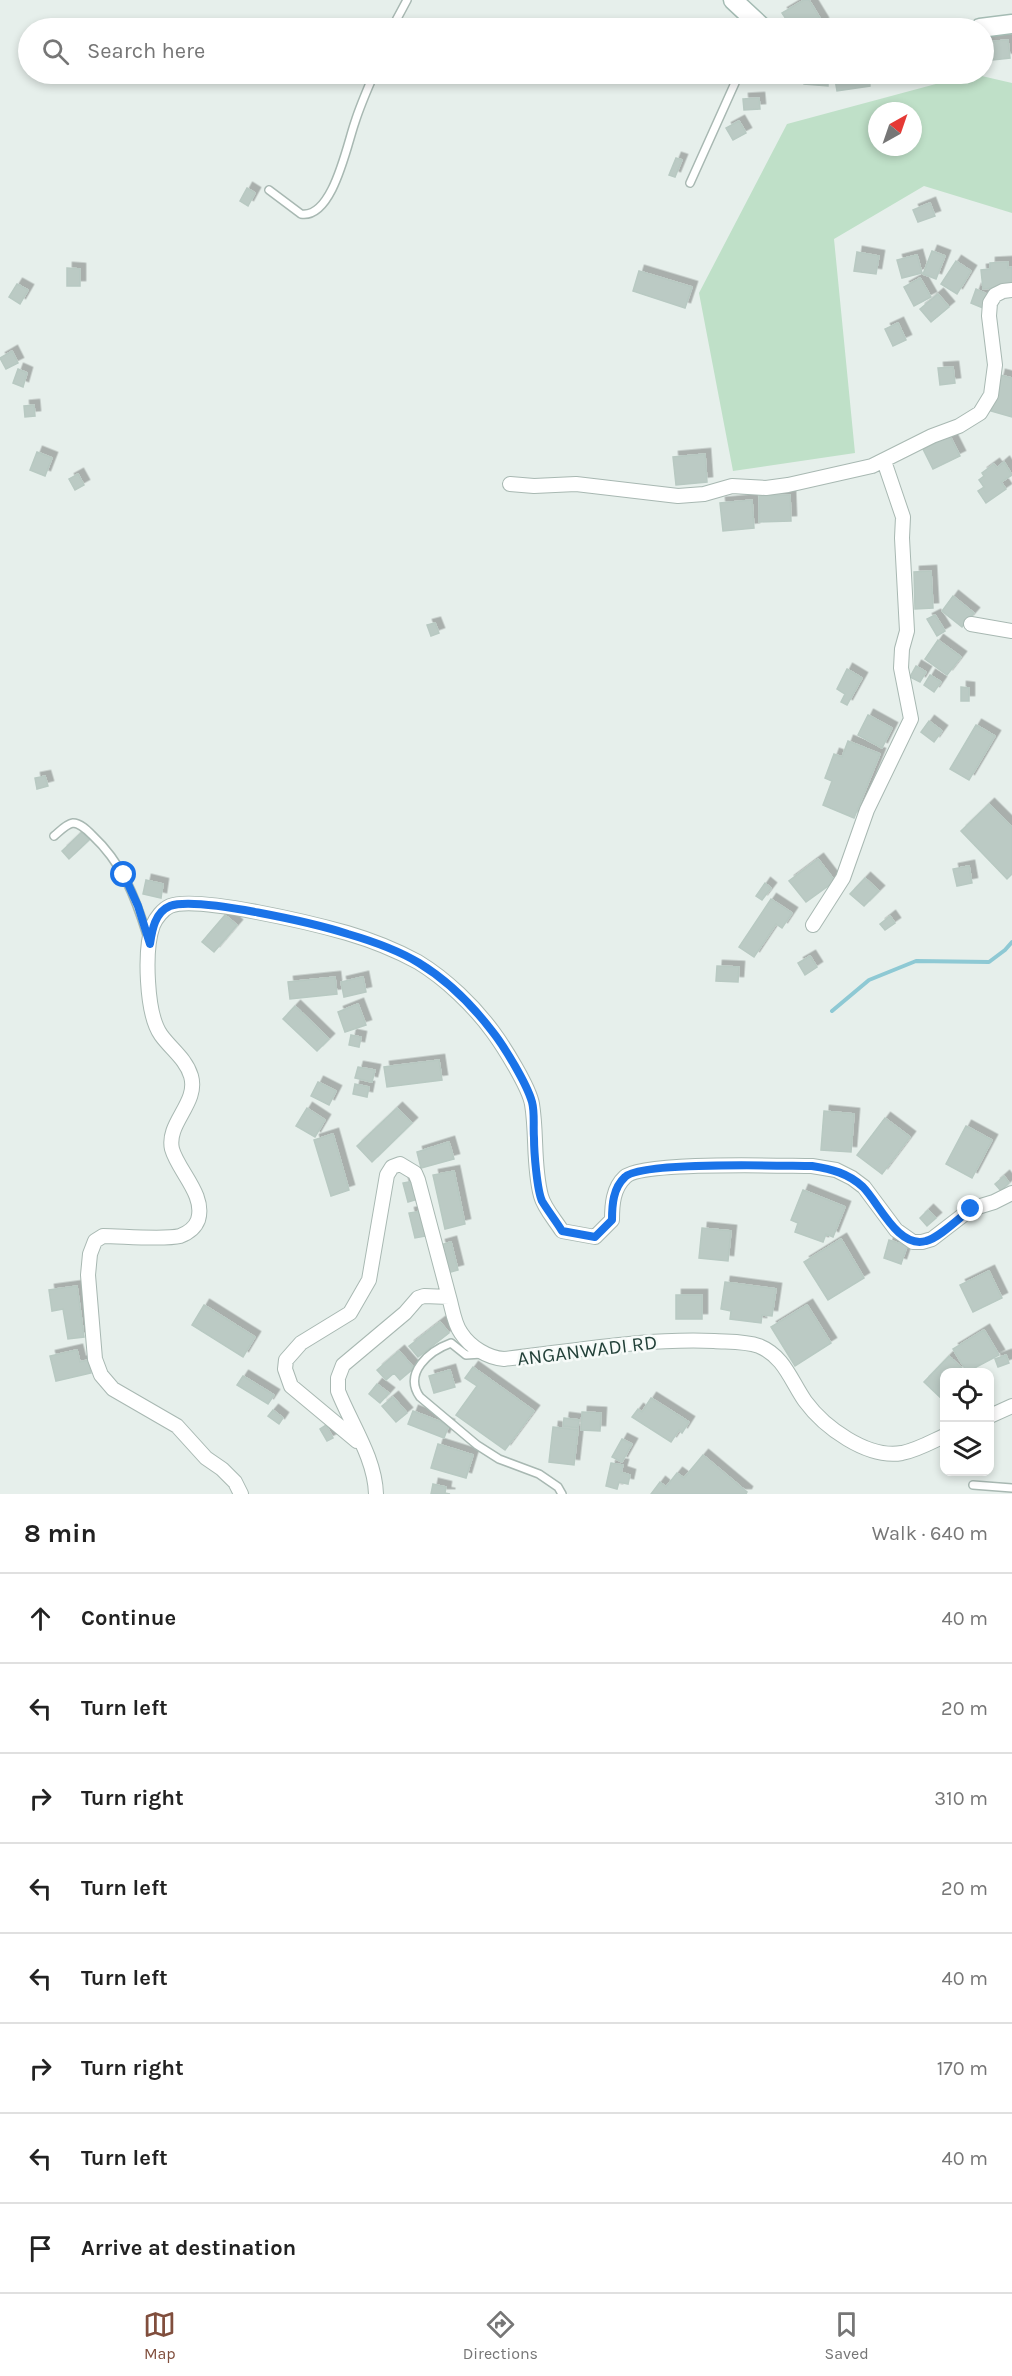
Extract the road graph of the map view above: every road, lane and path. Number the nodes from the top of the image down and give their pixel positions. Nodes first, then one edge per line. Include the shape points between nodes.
1 (407, 0) edge
2 (733, 0) edge
3 (397, 18) edge
4 (750, 18) edge
5 (1012, 24) edge
6 (994, 26) edge
7 (370, 84) edge
8 (735, 84) edge
9 (690, 183) dead end
10 (269, 190) dead end
11 (1012, 290) edge
12 (884, 461) junction
13 (510, 484) dead end
14 (971, 624) dead end
15 (1012, 631) edge
16 (54, 836) dead end
17 (813, 925) dead end
18 (150, 944) junction
19 (1012, 1193) edge
20 (449, 1297) junction
21 (485, 1354) junction
22 (1012, 1406) edge
23 (994, 1414) edge
24 (940, 1438) edge
25 (362, 1446) junction
26 (973, 1485) dead end
27 (1012, 1488) edge
28 (241, 1494) edge
29 (376, 1494) edge
30 (562, 1494) edge

1 - 3 lane
2 - 4 street
5 - 6 street
7 - 10 lane via 338,179 326,199 309,213 301,214
8 - 9 lane
11 - 12 street via 995,295 990,303 995,365 991,395 980,413
12 - 13 street via 788,485 732,486 678,496 576,484
12 - 17 street via 903,517 907,631 901,668 911,719 867,810 843,879
14 - 15 street
16 - 18 lane via 75,823 108,850 138,906
18 - 19 street via 153,925 160,914 169,906 188,903 226,907 348,933 419,963 475,1010 507,1052 532,1102 541,1198 562,1231 595,1237 612,1220 612,1200 624,1178 633,1172 660,1168 812,1166 836,1170 864,1188 896,1230 914,1242 932,1239 971,1209
18 - 28 street via 148,982 152,1017 160,1035 183,1060 191,1076 186,1108 171,1136 172,1149 200,1212 192,1231 178,1237 103,1236 95,1241 88,1275 95,1359 112,1389 177,1426 206,1458 222,1468
20 - 21 street via 460,1332
20 - 25 street via 418,1298 343,1365 338,1391
20 - 25 street via 418,1180 415,1173 400,1164 387,1175 369,1281 363,1295 350,1313 301,1343 286,1360 291,1386
21 - 24 street, ANGANWADI RD via 504,1359 675,1340 758,1346 786,1367 823,1421 859,1445 899,1453
21 - 30 lane via 466,1355 451,1343 435,1349 413,1380 415,1389 477,1445 499,1459 538,1474
22 - 23 street
25 - 29 street
26 - 27 lane

